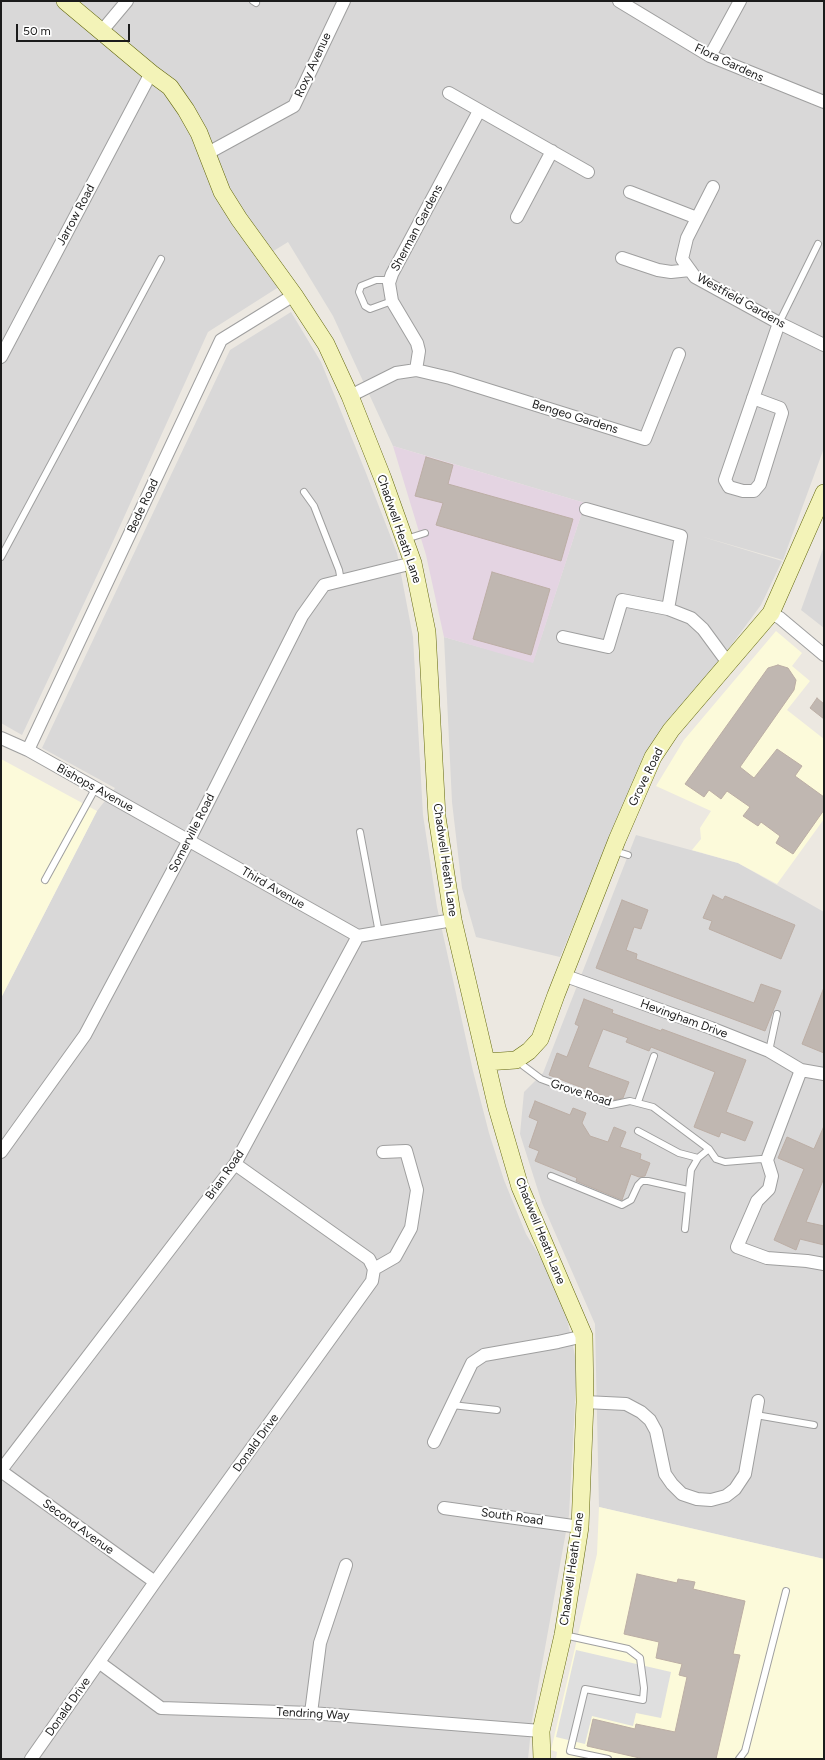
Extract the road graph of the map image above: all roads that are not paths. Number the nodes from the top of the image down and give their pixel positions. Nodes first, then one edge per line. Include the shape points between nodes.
1 (65, 1) edge
2 (127, 1) edge
3 (344, 1) edge
4 (619, 1) edge
5 (740, 1) edge
6 (101, 32) junction
7 (710, 56) junction
8 (151, 73) junction
9 (449, 93) dead end
10 (824, 102) edge
11 (479, 110) junction
12 (552, 151) junction
13 (208, 153) junction
14 (588, 172) dead end
15 (713, 187) dead end
16 (630, 192) dead end
17 (517, 217) dead end
18 (697, 218) junction
19 (818, 244) dead end
20 (622, 258) dead end
21 (161, 259) dead end
22 (690, 270) junction
23 (390, 280) junction
24 (294, 295) junction
25 (392, 300) junction
26 (780, 323) junction
27 (824, 345) edge
28 (678, 354) dead end
29 (1, 357) edge
30 (416, 370) junction
31 (350, 396) junction
32 (753, 398) junction
33 (304, 492) dead end
34 (824, 492) edge
35 (586, 508) dead end
36 (425, 533) dead end
37 (405, 540) junction
38 (1, 557) edge
39 (413, 563) junction
40 (341, 581) junction
41 (668, 609) junction
42 (771, 613) junction
43 (562, 637) dead end
44 (824, 655) edge
45 (728, 663) junction
46 (1, 738) edge
47 (28, 750) junction
48 (95, 789) junction
49 (360, 832) dead end
50 (189, 840) junction
51 (45, 880) dead end
52 (453, 920) junction
53 (379, 934) junction
54 (358, 936) junction
55 (563, 975) junction
56 (777, 1014) dead end
57 (769, 1051) junction
58 (654, 1056) dead end
59 (516, 1060) junction
60 (486, 1062) junction
61 (801, 1070) junction
62 (824, 1074) edge
63 (638, 1102) junction
64 (638, 1131) dead end
65 (709, 1149) junction
66 (1, 1152) edge
67 (384, 1152) dead end
68 (698, 1158) junction
69 (768, 1160) junction
70 (235, 1164) junction
71 (551, 1176) dead end
72 (688, 1190) junction
73 (685, 1229) dead end
74 (824, 1264) edge
75 (374, 1269) junction
76 (584, 1336) junction
77 (758, 1401) dead end
78 (585, 1402) junction
79 (452, 1405) junction
80 (497, 1410) dead end
81 (756, 1415) junction
82 (814, 1424) dead end
83 (434, 1442) dead end
84 (1, 1471) edge
85 (444, 1508) dead end
86 (580, 1527) junction
87 (346, 1565) dead end
88 (155, 1582) junction
89 (786, 1591) dead end
90 (562, 1635) junction
91 (100, 1663) junction
92 (311, 1713) junction
93 (541, 1731) junction
94 (31, 1759) edge
95 (542, 1759) edge
96 (608, 1759) edge
97 (739, 1759) edge

1 - 6 street, Chadwell Heath Lane
2 - 6 street
3 - 13 street, Roxy Avenue via 294,106
4 - 7 street, Flora Gardens
5 - 7 street
6 - 8 street, Chadwell Heath Lane
7 - 10 street, Flora Gardens
8 - 13 street, Chadwell Heath Lane via 170,87 186,110
8 - 29 street, Jarrow Road
9 - 11 street
11 - 12 street
11 - 23 street, Sherman Gardens
12 - 14 street
12 - 17 street
13 - 24 street, Chadwell Heath Lane via 222,192
15 - 18 street, Westfield Gardens
16 - 18 street
18 - 22 street, Westfield Gardens via 687,238 682,259
19 - 26 lane
20 - 22 street via 658,270
21 - 38 lane
22 - 26 street, Westfield Gardens via 694,277
23 - 25 street, Sherman Gardens
23 - 25 lane via 376,280 361,286 359,292 364,306 370,309
24 - 31 street, Chadwell Heath Lane via 326,344
24 - 47 street, Bede Road via 221,340
25 - 30 street, Sherman Gardens via 417,343 419,351
26 - 27 street, Westfield Gardens
26 - 32 street
28 - 30 street, Bengeo Gardens via 645,439 450,378
30 - 31 street via 396,373
31 - 37 street, Chadwell Heath Lane
32 - 32 street via 780,408 782,413 760,484 754,491 742,492 729,486 725,480
33 - 40 lane via 314,506 340,570
34 - 42 street, Grove Road
35 - 41 street via 681,536
36 - 37 lane
37 - 39 street, Chadwell Heath Lane
39 - 40 street, Somerville Road
39 - 52 street, Chadwell Heath Lane via 428,632 437,817
40 - 50 street, Somerville Road via 324,585 302,616
41 - 43 street via 622,600 608,647
41 - 45 street via 691,618 703,629
42 - 44 street
42 - 45 street, Grove Road
45 - 55 street, Grove Road via 671,730 653,757 642,780 620,853
46 - 47 street, Bishops Avenue
47 - 48 street, Bishops Avenue
48 - 50 street, Bishops Avenue
48 - 51 lane
49 - 53 lane
50 - 54 street, Third Avenue
50 - 66 street, Somerville Road via 85,1035
52 - 53 street
52 - 60 street, Chadwell Heath Lane
53 - 54 street
54 - 70 street, Brian Road
55 - 57 street, Hevingham Drive
55 - 59 street, Grove Road via 540,1039
56 - 57 lane
57 - 61 street, Hevingham Drive
58 - 63 lane
59 - 60 street
59 - 63 lane, Grove Road via 541,1079 611,1105
60 - 76 street, Chadwell Heath Lane via 520,1187
61 - 62 street
61 - 69 street
63 - 65 lane, Grove Road via 653,1107
64 - 68 lane via 679,1153
65 - 68 lane
65 - 69 lane, Grove Road via 716,1160 725,1162
67 - 75 street via 406,1151 417,1190 411,1228 395,1257
68 - 72 lane via 691,1170
69 - 74 street via 772,1176 769,1189 757,1201 737,1247 767,1258
70 - 75 street via 369,1259
70 - 84 street, Brian Road
71 - 72 lane via 622,1205 631,1200 642,1181
72 - 73 lane
75 - 88 street, Donald Drive via 372,1281
76 - 78 street, Chadwell Heath Lane
76 - 79 street via 484,1355 472,1363
77 - 81 street
78 - 81 street via 626,1404 641,1412 656,1430 665,1474 672,1484 682,1494 711,1500 726,1496 736,1489 744,1474
78 - 86 street, Chadwell Heath Lane
79 - 80 lane
79 - 83 street
81 - 82 lane
84 - 88 street, Second Avenue
85 - 86 street, South Road
86 - 90 street, Chadwell Heath Lane
87 - 92 street via 320,1643
88 - 91 street, Donald Drive
89 - 97 lane via 745,1751
90 - 93 street, Chadwell Heath Lane
90 - 96 lane via 628,1648 640,1658 643,1700 586,1689 570,1750
91 - 92 street, Tendring Way via 161,1708
91 - 94 street, Donald Drive
92 - 93 street, Tendring Way
93 - 95 street, Chadwell Heath Lane

